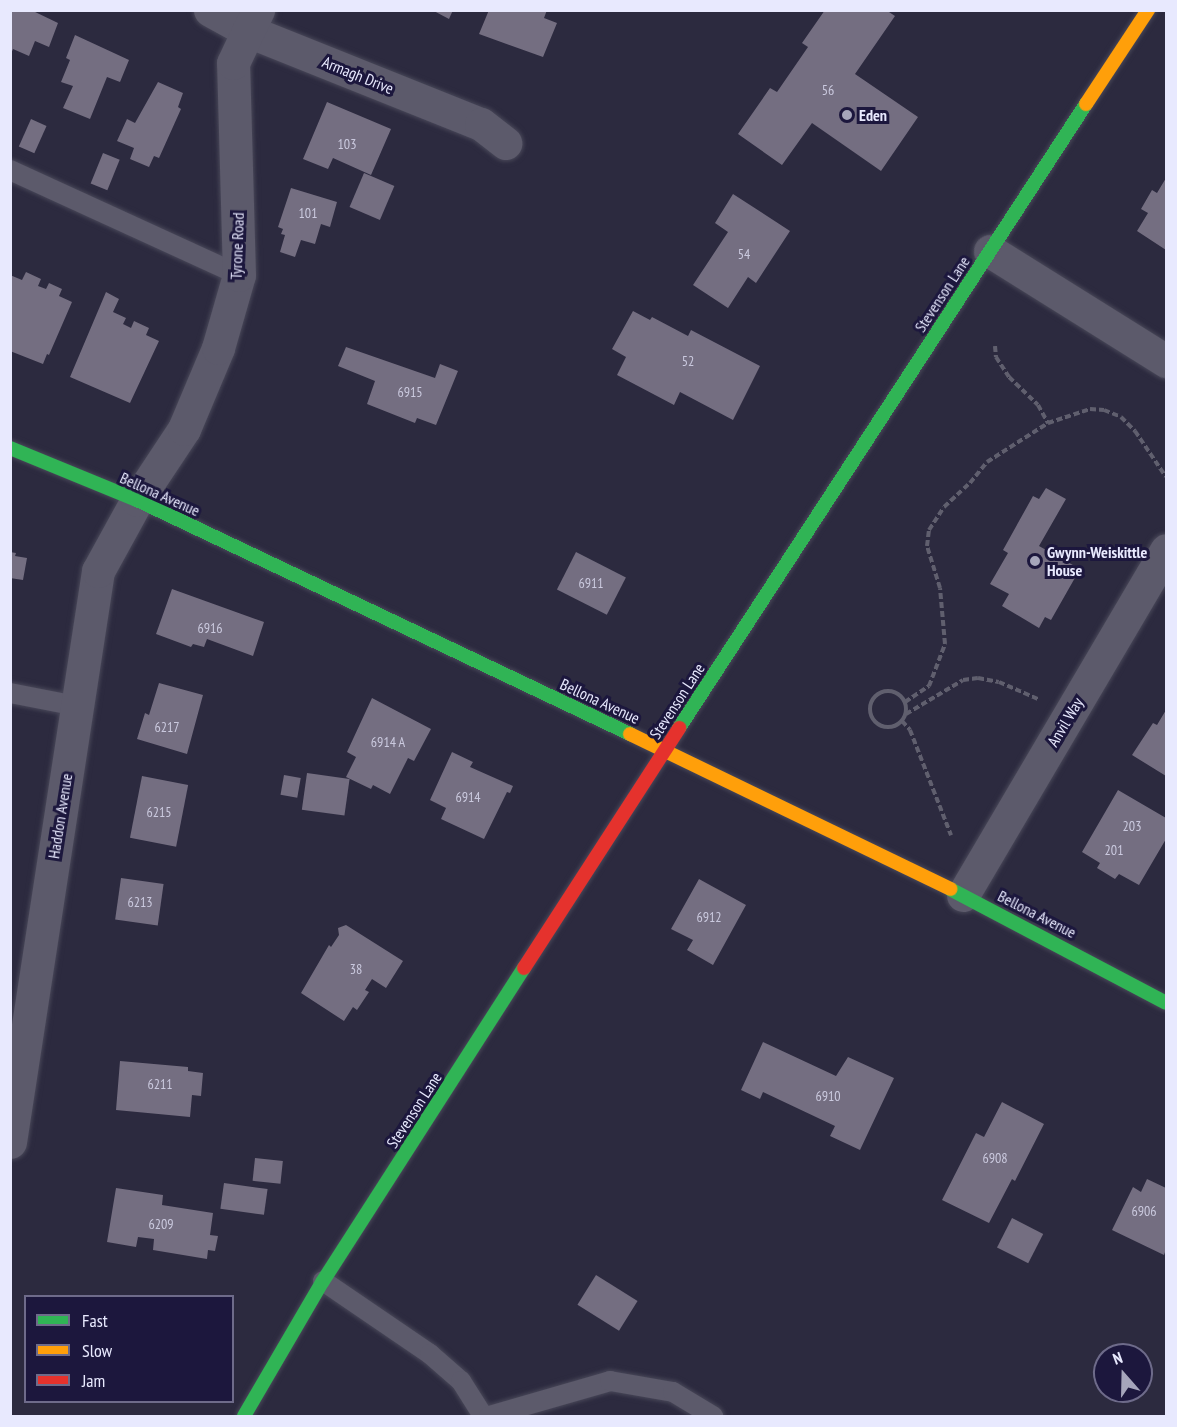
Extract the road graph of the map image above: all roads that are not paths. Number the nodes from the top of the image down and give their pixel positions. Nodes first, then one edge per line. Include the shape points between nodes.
1 (210, 10) edge
2 (1148, 10) edge
3 (253, 21) edge
4 (504, 144) dead end
5 (10, 171) edge
6 (990, 251) junction
7 (239, 275) junction
8 (1167, 361) edge
9 (10, 448) edge
10 (137, 500) junction
11 (1167, 550) edge
12 (10, 693) edge
13 (77, 706) junction
14 (665, 750) junction
15 (963, 895) junction
16 (1167, 1003) edge
17 (10, 1142) edge
18 (323, 1281) junction
19 (244, 1416) edge
20 (483, 1416) edge
21 (489, 1416) edge
22 (713, 1416) edge

1 - 3 street, Armagh Drive
2 - 6 street, Stevenson Lane
3 - 4 street, Armagh Drive via 481,124
3 - 7 street, Tyrone Road via 233,63
5 - 7 lane
6 - 8 street
6 - 14 street, Stevenson Lane
7 - 10 street, Tyrone Road via 218,348 184,429
9 - 10 street, Bellona Avenue
10 - 13 street, Haddon Avenue via 98,571
10 - 14 street, Bellona Avenue
11 - 15 street, Anvil Way
12 - 13 lane
13 - 17 street, Haddon Avenue
14 - 15 street, Bellona Avenue
14 - 18 street, Stevenson Lane
15 - 16 street, Bellona Avenue
18 - 19 street, Stevenson Lane
18 - 20 lane via 430,1354 460,1381
21 - 22 lane via 610,1381 673,1392

